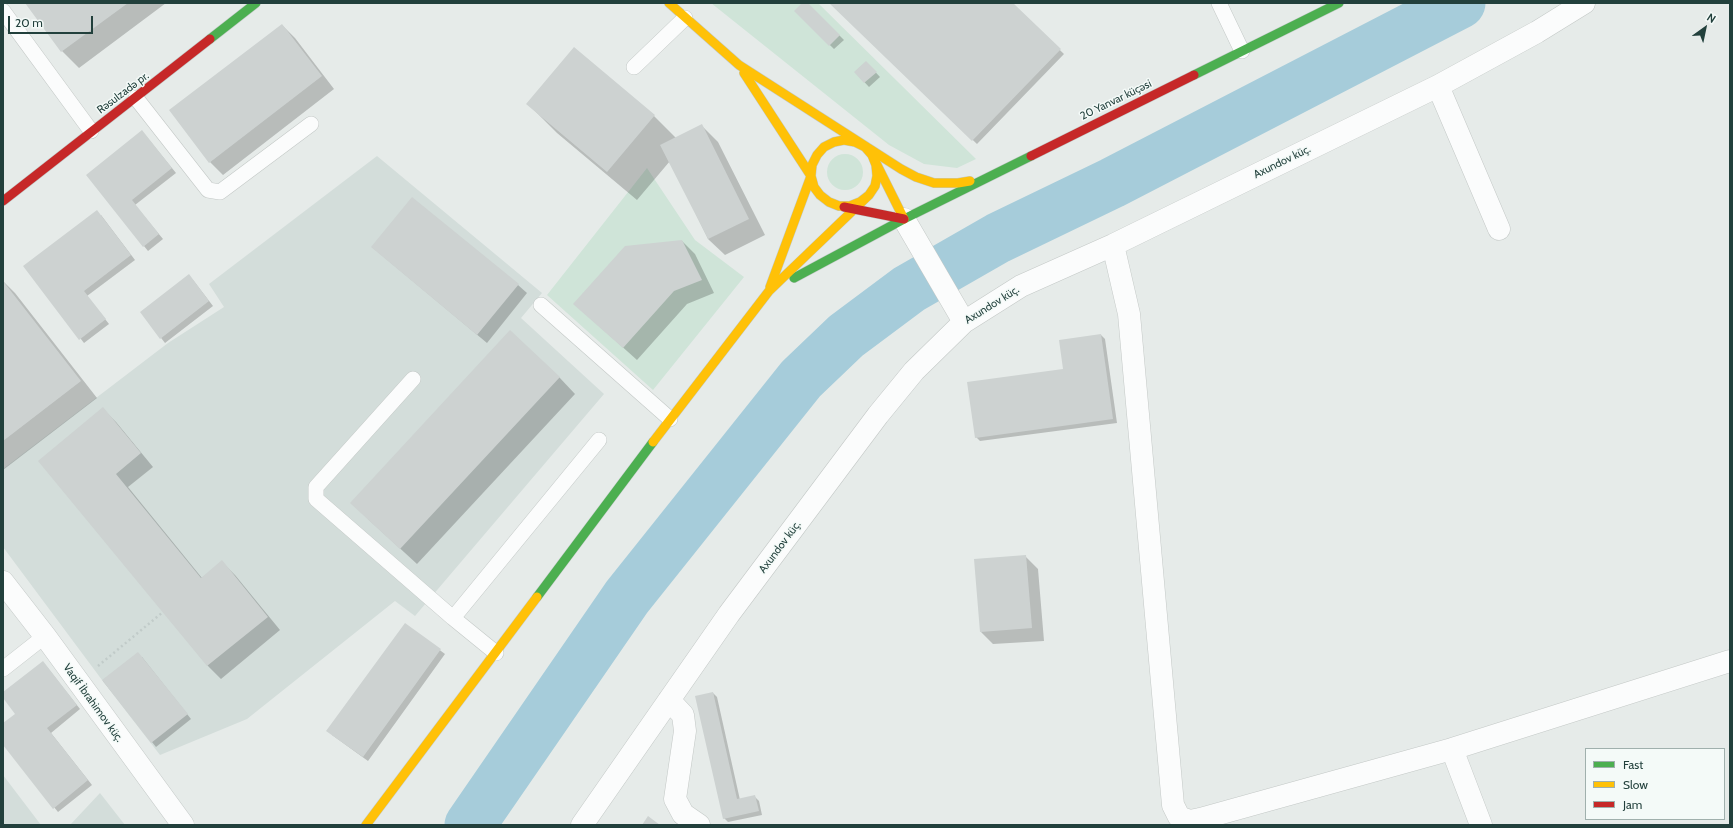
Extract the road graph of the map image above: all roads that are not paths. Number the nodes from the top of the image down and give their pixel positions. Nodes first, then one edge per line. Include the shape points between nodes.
1 (256, 3) edge
2 (668, 3) edge
3 (1218, 3) edge
4 (1339, 3) edge
5 (1584, 3) edge
6 (3, 11) edge
7 (685, 18) junction
8 (1242, 51) junction
9 (739, 65) junction
10 (634, 67) dead end
11 (1438, 86) junction
12 (136, 98) junction
13 (311, 124) dead end
14 (91, 131) junction
15 (865, 147) junction
16 (872, 155) junction
17 (812, 176) junction
18 (983, 180) junction
19 (869, 195) junction
20 (3, 200) edge
21 (839, 206) junction
22 (856, 209) junction
23 (904, 219) junction
24 (1499, 229) dead end
25 (1113, 244) junction
26 (769, 291) junction
27 (541, 305) dead end
28 (964, 322) junction
29 (414, 379) dead end
30 (670, 419) junction
31 (599, 440) dead end
32 (3, 582) edge
33 (453, 618) junction
34 (45, 636) junction
35 (496, 653) junction
36 (1730, 661) edge
37 (3, 669) edge
38 (669, 700) junction
39 (1452, 749) junction
40 (1175, 821) edge
41 (183, 825) edge
42 (366, 825) edge
43 (582, 825) edge
44 (699, 825) edge
45 (1481, 825) edge

1 - 12 main road, Rəsulzadə pr.
2 - 7 main road
3 - 8 lane
4 - 8 main road, 20 Yanvar küçəsi
5 - 11 street, Axundov küç.
6 - 14 lane
7 - 9 main road
7 - 10 lane
8 - 18 main road, 20 Yanvar küçəsi
9 - 15 main road
9 - 17 main road
11 - 24 street
11 - 25 street, Axundov küç.
12 - 13 lane via 208,190 220,192
12 - 14 main road, Rəsulzadə pr.
14 - 20 main road, Rəsulzadə pr.
15 - 16 main road
15 - 17 main road via 844,140 824,147 816,155 812,165
15 - 18 main road via 916,177 934,182
16 - 19 main road via 877,176 875,186
16 - 23 main road
17 - 21 main road via 820,196
17 - 26 main road
18 - 23 main road, 20 Yanvar küçəsi
19 - 21 main road via 850,206
19 - 22 main road
21 - 22 main road
22 - 23 main road
22 - 26 main road
23 - 26 main road, 20 Yanvar küçəsi
23 - 28 street
25 - 28 street, Axundov küç. via 1021,286
25 - 40 street via 1129,314
26 - 30 main road
27 - 30 lane
28 - 38 street, Axundov küç. via 914,371 878,415 729,614
29 - 33 lane via 316,487 316,499
30 - 35 main road
31 - 33 lane
32 - 34 street, Vaqif İbrahimov küç.
33 - 35 lane
34 - 37 lane
34 - 41 street, Vaqif İbrahimov küç.
35 - 42 main road
36 - 39 street
38 - 43 street, Axundov küç.
38 - 44 street via 682,715 685,730 675,799 683,814
39 - 40 street via 1200,819
39 - 45 street

